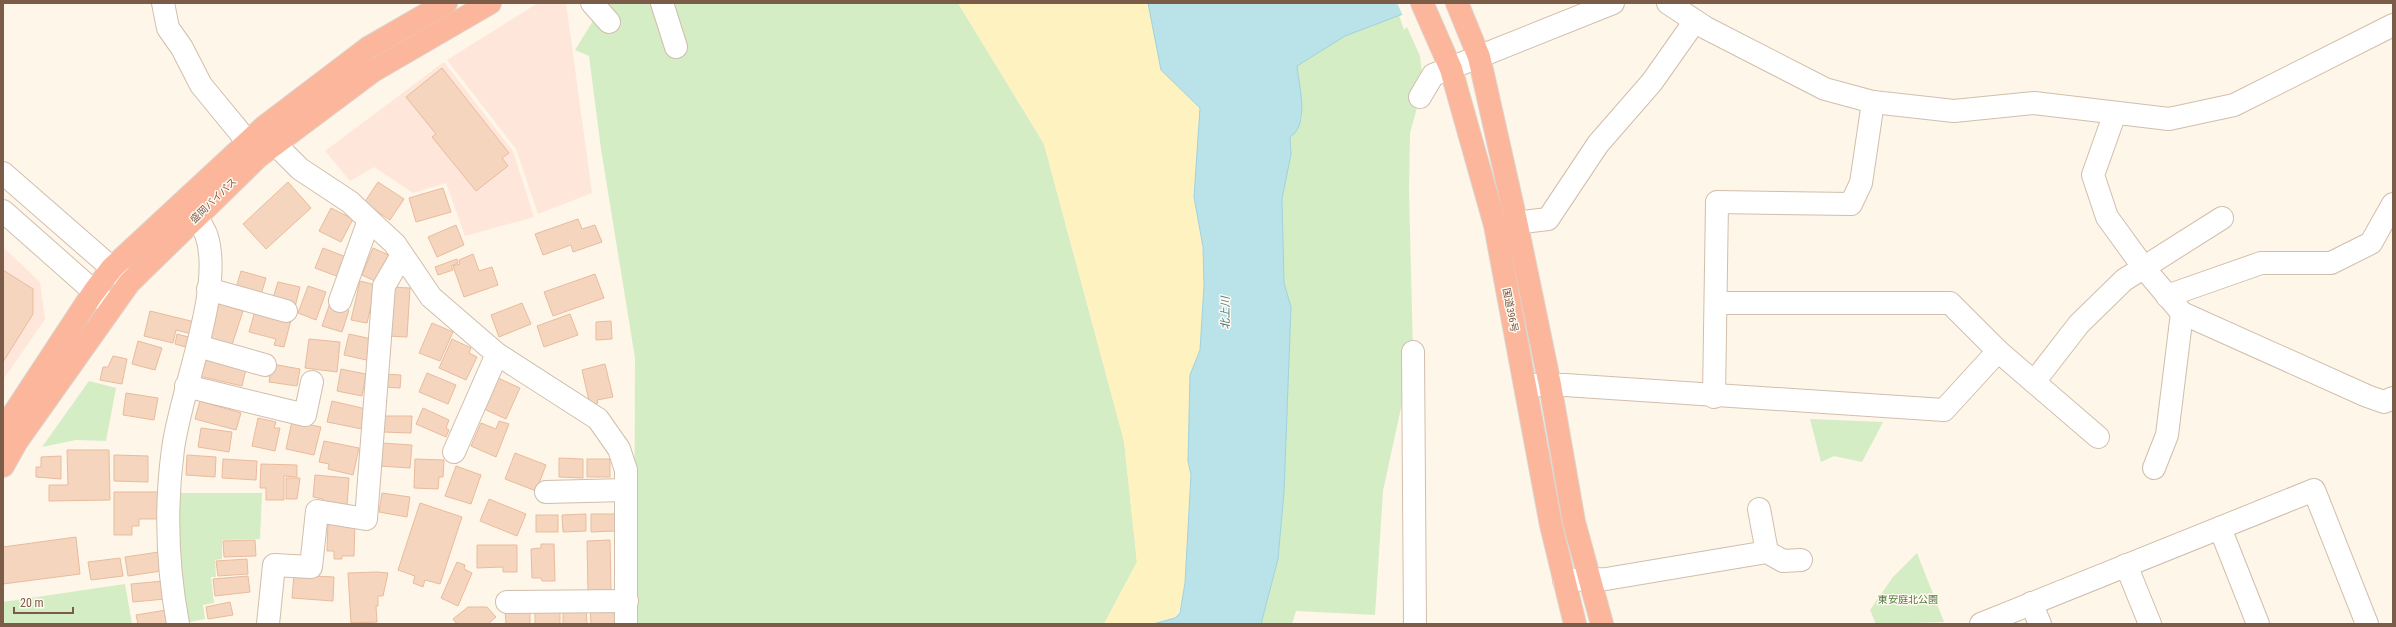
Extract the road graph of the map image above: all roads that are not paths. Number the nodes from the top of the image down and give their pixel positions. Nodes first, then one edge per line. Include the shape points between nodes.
1 (163, 3) edge
2 (446, 3) edge
3 (490, 3) edge
4 (592, 3) edge
5 (662, 3) edge
6 (1422, 3) edge
7 (1457, 3) edge
8 (1613, 3) edge
9 (1668, 3) edge
10 (1695, 21) junction
11 (609, 22) dead end
12 (2393, 25) edge
13 (676, 48) dead end
14 (1479, 57) junction
15 (1452, 69) junction
16 (1420, 97) dead end
17 (1873, 102) junction
18 (2115, 113) junction
19 (247, 141) junction
20 (274, 143) junction
21 (3, 173) edge
22 (2393, 204) edge
23 (3, 211) edge
24 (196, 215) junction
25 (2222, 218) dead end
26 (370, 220) junction
27 (1516, 221) junction
28 (1495, 225) junction
29 (402, 255) junction
30 (112, 268) junction
31 (2144, 268) junction
32 (129, 284) junction
33 (208, 289) junction
34 (93, 293) junction
35 (2168, 296) junction
36 (340, 300) dead end
37 (1717, 303) junction
38 (112, 306) junction
39 (286, 311) dead end
40 (2182, 313) junction
41 (198, 346) junction
42 (1998, 351) junction
43 (1413, 352) dead end
44 (497, 354) junction
45 (265, 365) dead end
46 (312, 382) dead end
47 (2034, 382) junction
48 (1526, 385) junction
49 (1550, 385) junction
50 (186, 386) junction
51 (1714, 397) junction
52 (2393, 398) edge
53 (3, 430) edge
54 (2098, 437) dead end
55 (454, 452) dead end
56 (3, 466) edge
57 (2154, 468) dead end
58 (626, 490) junction
59 (546, 492) dead end
60 (1759, 509) dead end
61 (2220, 528) junction
62 (1767, 552) junction
63 (1801, 560) dead end
64 (2126, 565) junction
65 (1564, 580) junction
66 (1590, 580) junction
67 (626, 601) junction
68 (507, 602) dead end
69 (2031, 603) junction
70 (178, 624) edge
71 (268, 624) edge
72 (626, 624) edge
73 (1415, 624) edge
74 (1575, 624) edge
75 (1602, 624) edge
76 (1981, 624) edge
77 (2040, 624) edge
78 (2150, 624) edge
79 (2258, 624) edge
80 (2367, 624) edge

1 - 19 street via 168,28 182,48 201,86
2 - 19 highway, 盛岡バイパス via 368,48
3 - 20 highway, 盛岡バイパス via 373,71
4 - 11 street
5 - 13 street
6 - 15 highway, 国道396号
7 - 14 highway
8 - 14 street
9 - 10 street
10 - 17 street via 1824,89
10 - 27 street via 1652,82 1598,144 1548,219
12 - 18 street via 2234,105 2169,119
14 - 15 street
14 - 27 highway
15 - 16 street via 1433,75
15 - 28 highway, 国道396号
17 - 18 street via 1954,111 2034,103
17 - 37 street via 1861,183 1851,204 1717,202
18 - 31 street via 2093,175 2107,217
19 - 30 highway, 盛岡バイパス
20 - 24 highway, 盛岡バイパス
20 - 26 street via 300,169 350,202
21 - 30 street
22 - 35 street via 2371,243 2331,263 2261,263
23 - 34 street
24 - 32 highway, 盛岡バイパス
24 - 33 street via 206,235 211,264
25 - 31 street
26 - 29 street
26 - 36 street
27 - 28 street
27 - 49 highway
28 - 48 highway, 国道396号
29 - 44 street via 431,297
29 - 71 street via 384,286 366,518 316,511 312,567 274,565
30 - 32 street
30 - 34 highway, 盛岡バイパス
31 - 35 street
31 - 47 street via 2124,280 2079,324
32 - 38 highway, 盛岡バイパス
33 - 39 street
33 - 41 street
34 - 38 street
34 - 53 highway, 盛岡バイパス
35 - 40 street
37 - 42 street via 1950,304
37 - 51 street
38 - 56 highway, 盛岡バイパス via 17,441
40 - 52 street via 2367,396 2384,402
40 - 57 street via 2168,435
41 - 45 street
41 - 50 street
42 - 47 street
42 - 51 street via 1944,410
43 - 73 street
44 - 55 street
44 - 58 street via 598,419 619,449 626,470
46 - 50 street via 305,415
47 - 54 street
48 - 49 street
48 - 65 highway, 国道396号 via 1551,525
49 - 51 street
49 - 66 highway via 1574,522
50 - 70 street via 173,448 167,542 171,588
58 - 59 street
58 - 67 street
60 - 62 street
61 - 64 street
61 - 79 street
61 - 80 street via 2314,490
62 - 63 street via 1783,561
62 - 66 street
64 - 69 street
64 - 78 street
65 - 66 street
65 - 74 highway, 国道396号
66 - 75 highway
67 - 68 street
67 - 72 street
69 - 76 street
69 - 77 street

